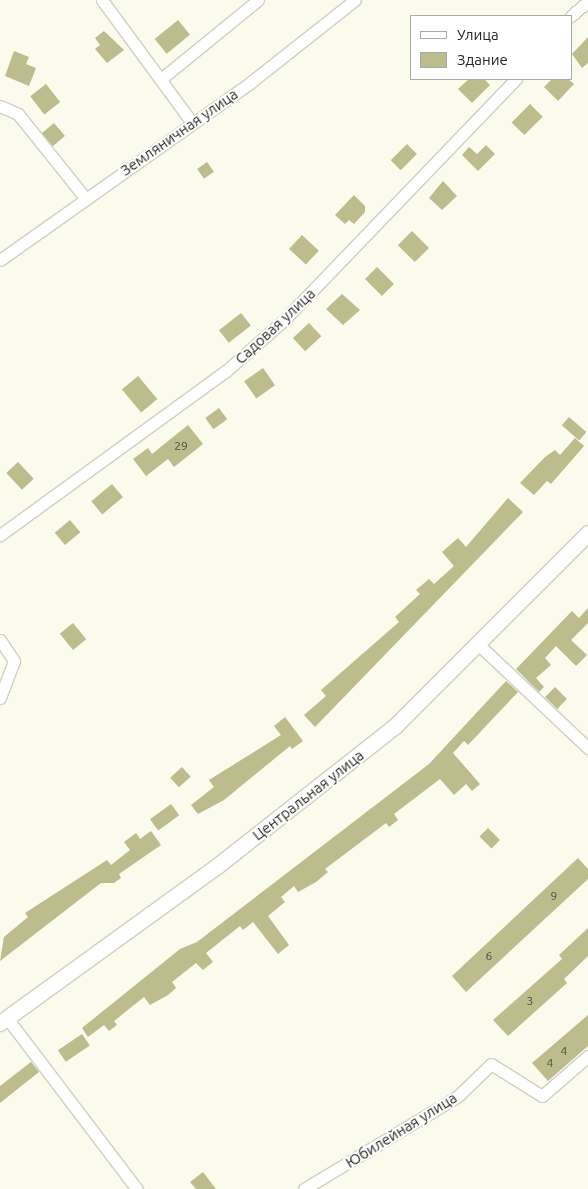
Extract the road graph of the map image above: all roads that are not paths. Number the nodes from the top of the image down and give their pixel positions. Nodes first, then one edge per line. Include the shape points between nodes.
1 (102, 0) edge
2 (258, 0) edge
3 (355, 0) edge
4 (588, 1) edge
5 (572, 15) edge
6 (162, 79) junction
7 (515, 80) edge
8 (0, 106) edge
9 (191, 121) junction
10 (86, 198) junction
11 (0, 260) edge
12 (588, 533) edge
13 (0, 535) edge
14 (0, 640) edge
15 (479, 645) junction
16 (0, 698) edge
17 (588, 748) edge
18 (4, 1021) edge
19 (588, 1056) edge
20 (137, 1189) edge
21 (304, 1189) edge

1 - 6 street
2 - 6 street
3 - 9 street, Земляничная улица via 252,82
4 - 5 street
6 - 9 street
7 - 13 street, Садовая улица via 283,322 226,371
8 - 10 street via 18,114
9 - 10 street, Земляничная улица
10 - 11 street, Земляничная улица
12 - 15 street, Центральная улица
14 - 16 street via 14,661
15 - 17 street
15 - 18 street, Центральная улица via 395,726 218,866
18 - 20 street
19 - 21 street, Юбилейная улица via 542,1096 491,1064 458,1096

